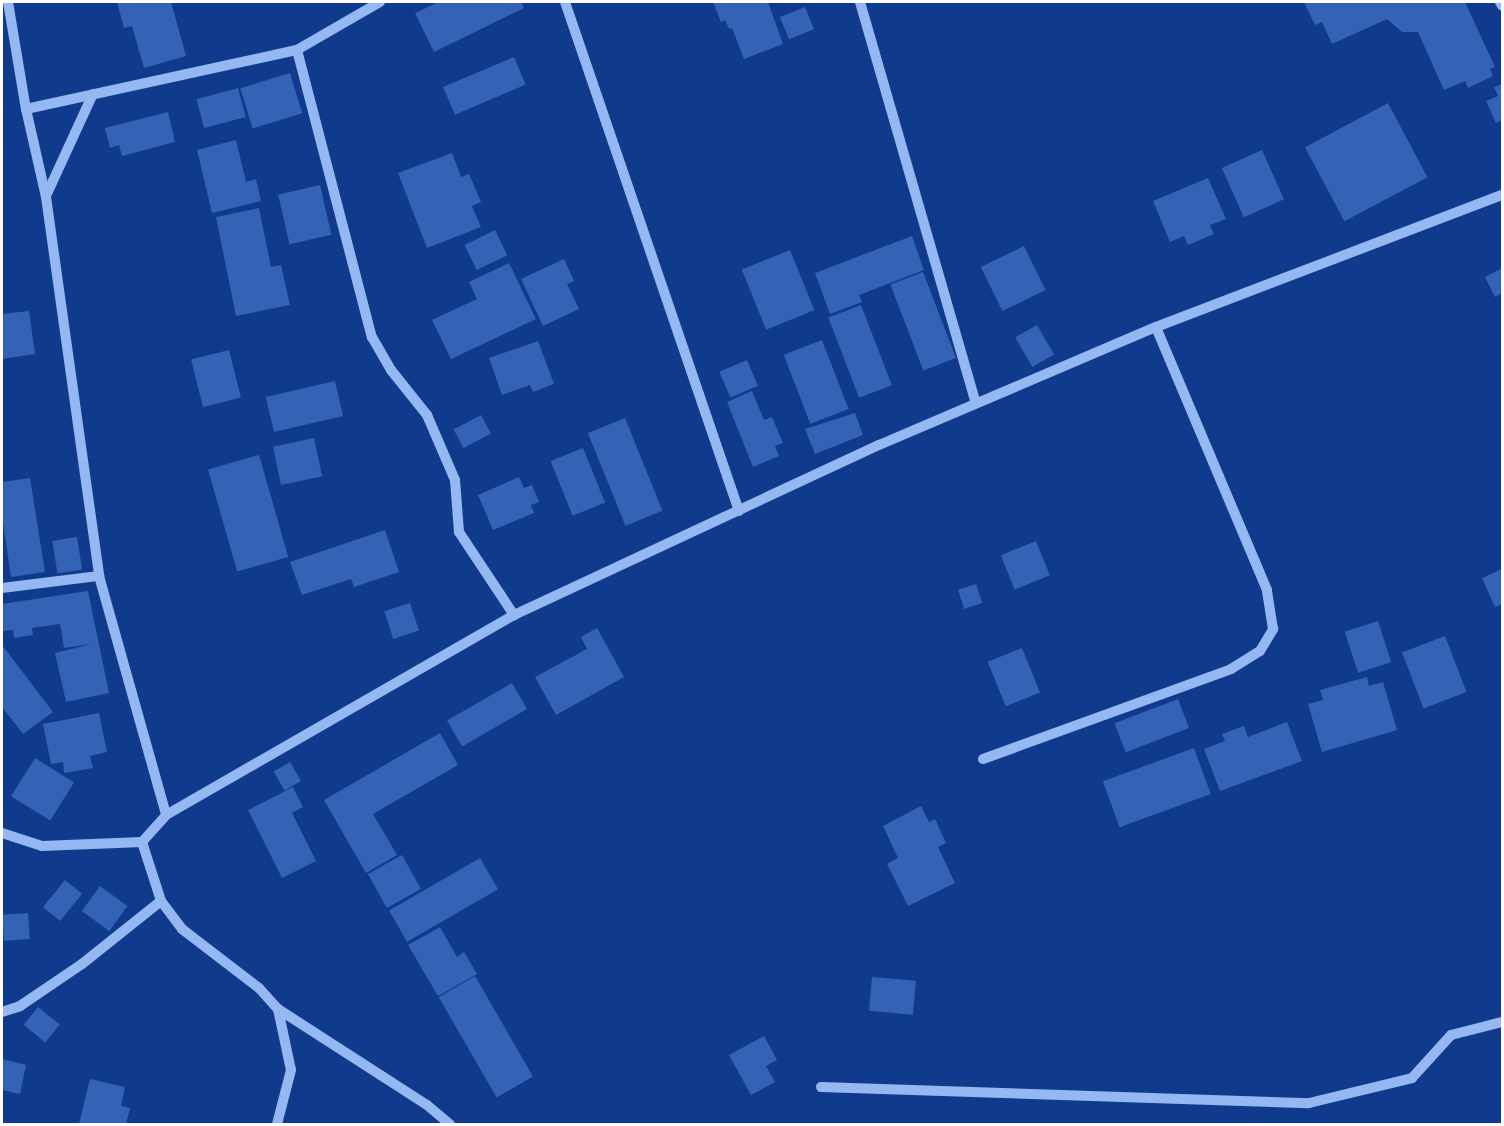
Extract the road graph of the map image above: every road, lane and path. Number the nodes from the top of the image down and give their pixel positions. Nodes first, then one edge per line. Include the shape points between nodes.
1 (8, 2) edge
2 (380, 2) edge
3 (565, 2) edge
4 (860, 2) edge
5 (1500, 2) edge
6 (1503, 6) edge
7 (297, 50) junction
8 (93, 94) junction
9 (26, 109) junction
10 (1503, 195) edge
11 (45, 197) junction
12 (1156, 327) junction
13 (976, 404) junction
14 (739, 511) junction
15 (99, 576) junction
16 (2, 588) edge
17 (514, 615) junction
18 (983, 759) dead end
19 (166, 815) junction
20 (2, 833) edge
21 (142, 842) junction
22 (161, 902) junction
23 (278, 1009) junction
24 (2, 1012) edge
25 (1503, 1022) edge
26 (821, 1087) dead end
27 (277, 1125) edge
28 (450, 1125) edge

1 - 9 street
2 - 7 street
3 - 14 street
4 - 13 street
5 - 6 street
7 - 8 street
7 - 17 street via 372,337 391,370 427,415 455,480 459,532
8 - 9 street
8 - 11 street
9 - 11 street
10 - 12 street
11 - 15 street
12 - 13 street
12 - 18 street via 1267,590 1273,629 1260,651 1231,669
13 - 14 street
14 - 17 street
15 - 16 street
15 - 19 street
17 - 19 street
19 - 21 street
20 - 21 street via 42,846
21 - 22 street
22 - 23 street via 182,929 258,988
22 - 24 street via 82,964 20,1006
23 - 27 street via 291,1070
23 - 28 street
25 - 26 street via 1451,1035 1412,1078 1309,1102

